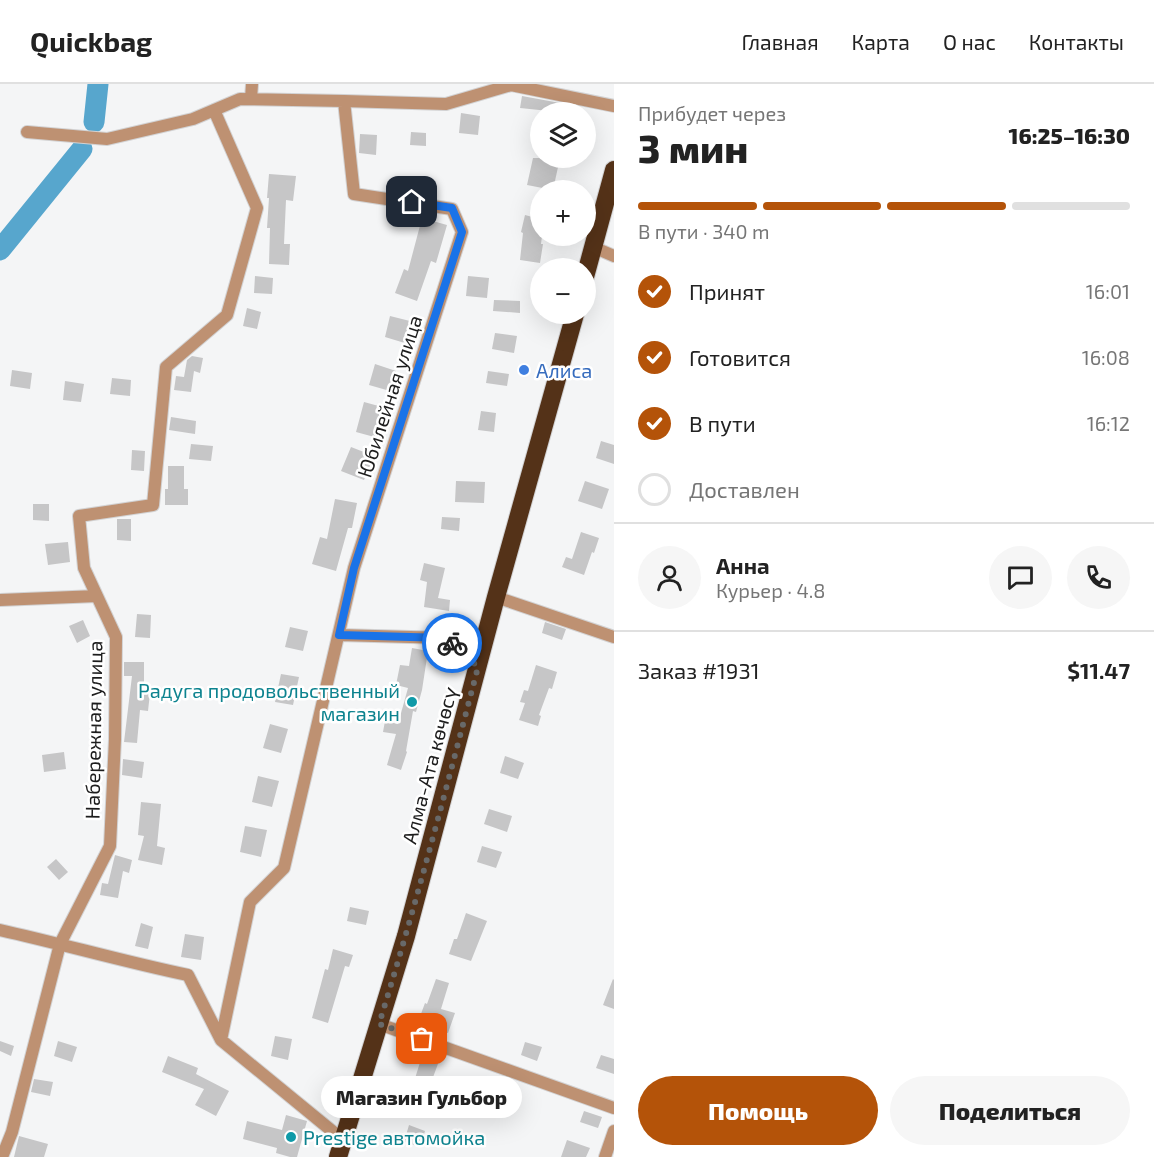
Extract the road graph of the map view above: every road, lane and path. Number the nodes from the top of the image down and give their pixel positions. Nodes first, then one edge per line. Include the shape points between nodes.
1 (252, 84) edge
2 (251, 99) junction
3 (344, 101) junction
4 (614, 106) edge
5 (214, 110) junction
6 (27, 132) dead end
7 (614, 170) edge
8 (593, 248) junction
9 (614, 256) edge
10 (590, 258) edge
11 (572, 324) edge
12 (97, 596) junction
13 (496, 597) junction
14 (0, 600) edge
15 (339, 635) junction
16 (614, 637) edge
17 (478, 667) junction
18 (0, 930) edge
19 (60, 944) junction
20 (379, 1024) junction
21 (221, 1040) junction
22 (614, 1108) edge
23 (614, 1131) edge
24 (340, 1148) edge
25 (3, 1157) edge
26 (605, 1157) edge

1 - 2 street
2 - 3 street
2 - 5 street via 240,99
3 - 4 street via 447,104 511,85
3 - 15 street, Юбилейная улица via 354,194 452,208 462,232 354,568
5 - 6 street via 193,119 107,139
5 - 12 street, Набережная улица via 257,208 227,315 166,367 153,505 79,516 84,568
7 - 8 highway
8 - 9 street
8 - 10 highway
11 - 13 highway, Алма-Ата көчөсү
12 - 14 street
12 - 19 street, Набережная улица via 116,637 110,846
13 - 16 street
13 - 17 highway, Алма-Ата көчөсү
15 - 17 street via 446,638
15 - 21 street, Юбилейная улица via 284,868 250,902
17 - 20 highway, Алма-Ата көчөсү
18 - 19 street
19 - 21 street via 188,975
19 - 25 street, Набережная улица
20 - 22 street
20 - 24 highway, Алма-Ата көчөсү
21 - 24 street
23 - 26 street

